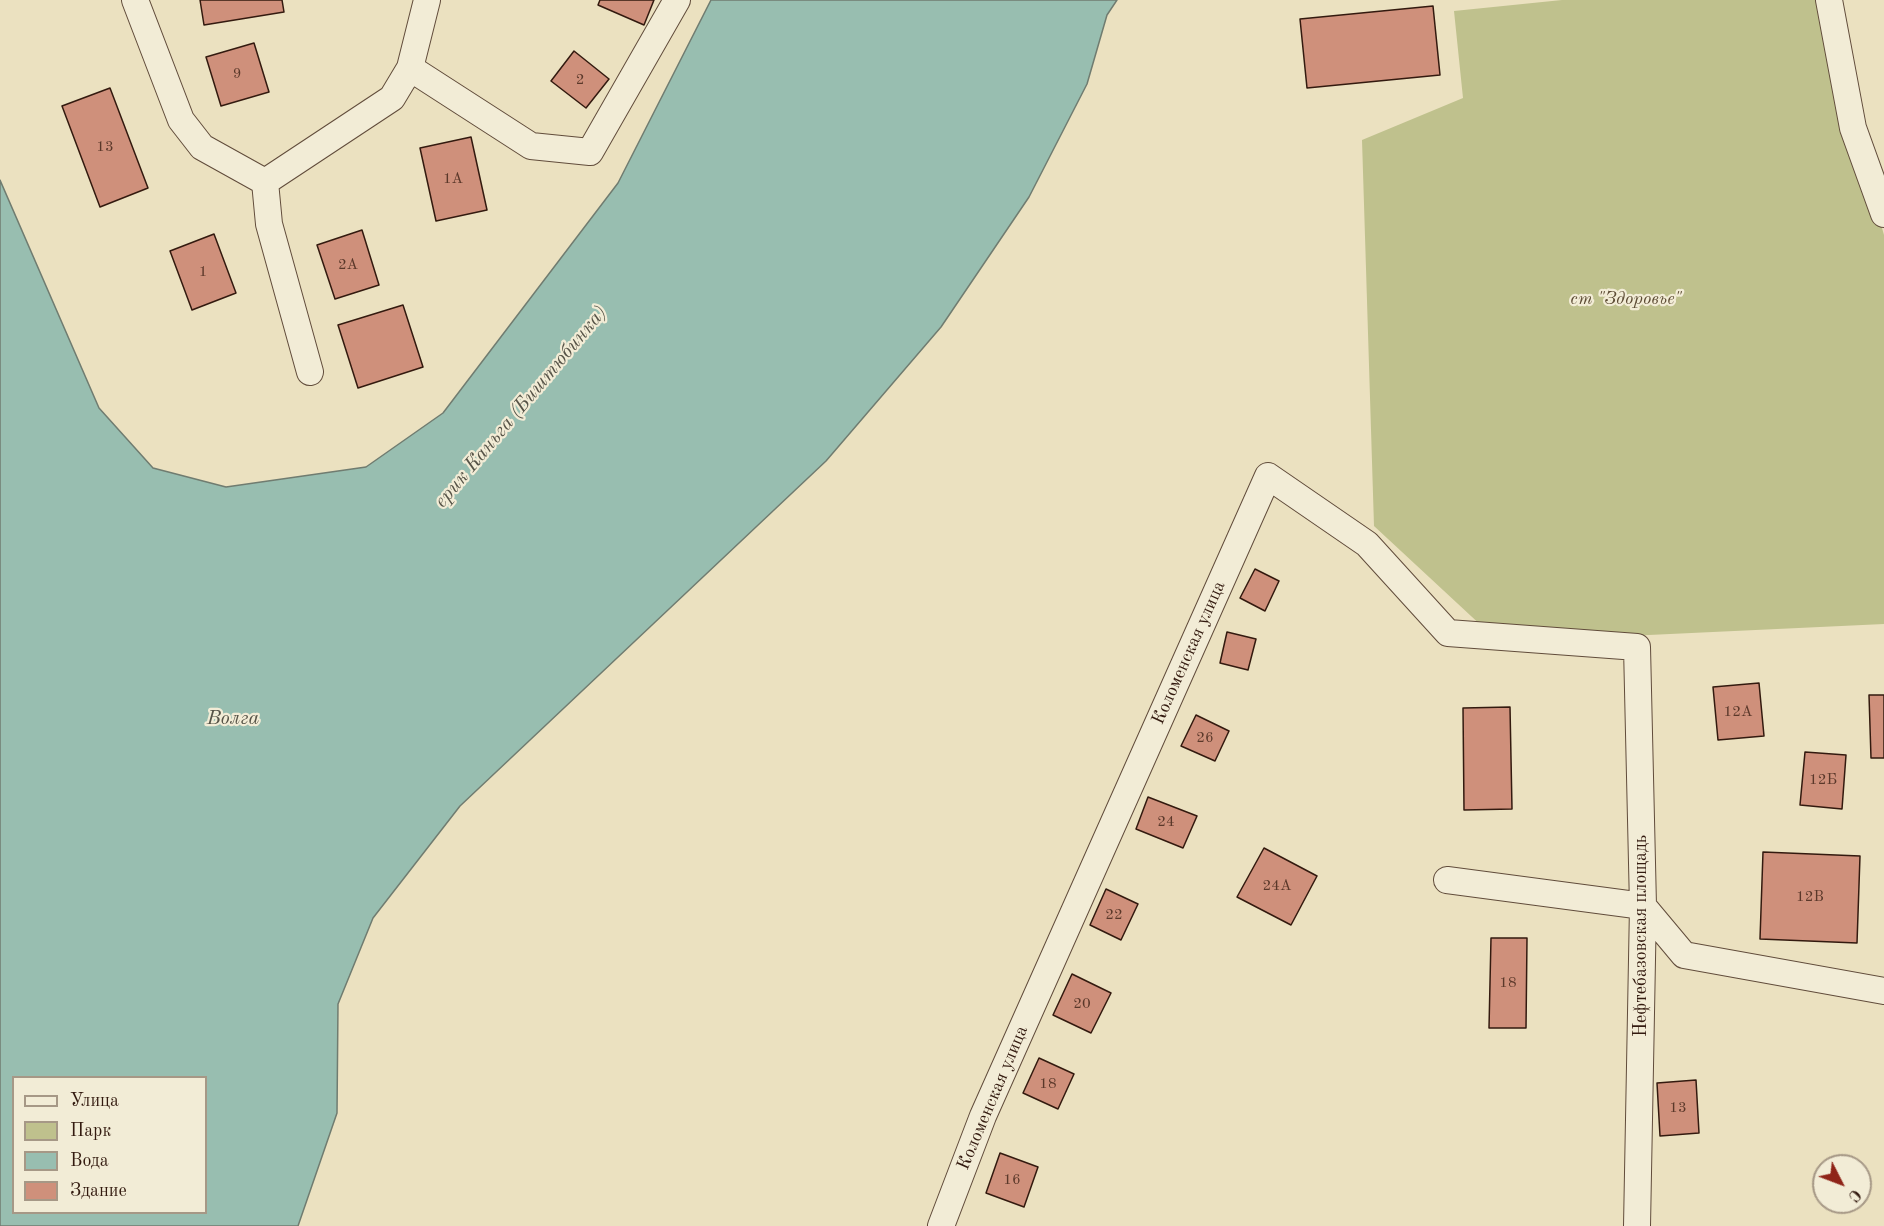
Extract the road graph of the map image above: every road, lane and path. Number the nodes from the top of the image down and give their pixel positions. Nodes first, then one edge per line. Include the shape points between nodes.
1 (135, 0) edge
2 (427, 0) edge
3 (677, 0) edge
4 (1829, 0) edge
5 (410, 68) junction
6 (265, 182) junction
7 (1884, 214) edge
8 (310, 372) dead end
9 (1638, 647) joint
10 (1447, 880) dead end
11 (1643, 906) junction
12 (1884, 992) edge
13 (941, 1226) edge
14 (1637, 1226) edge

1 - 6 street via 181,120 202,147
2 - 5 street
3 - 5 street via 590,152 531,146
4 - 7 street via 1853,128
5 - 6 street via 392,98
6 - 8 street via 269,224
9 - 11 street, Нефтебазовская площадь
9 - 13 street, Коломенская улица via 1448,633 1367,544 1268,476 983,1116
10 - 11 street
11 - 12 street via 1684,955
11 - 14 street, Нефтебазовская площадь

